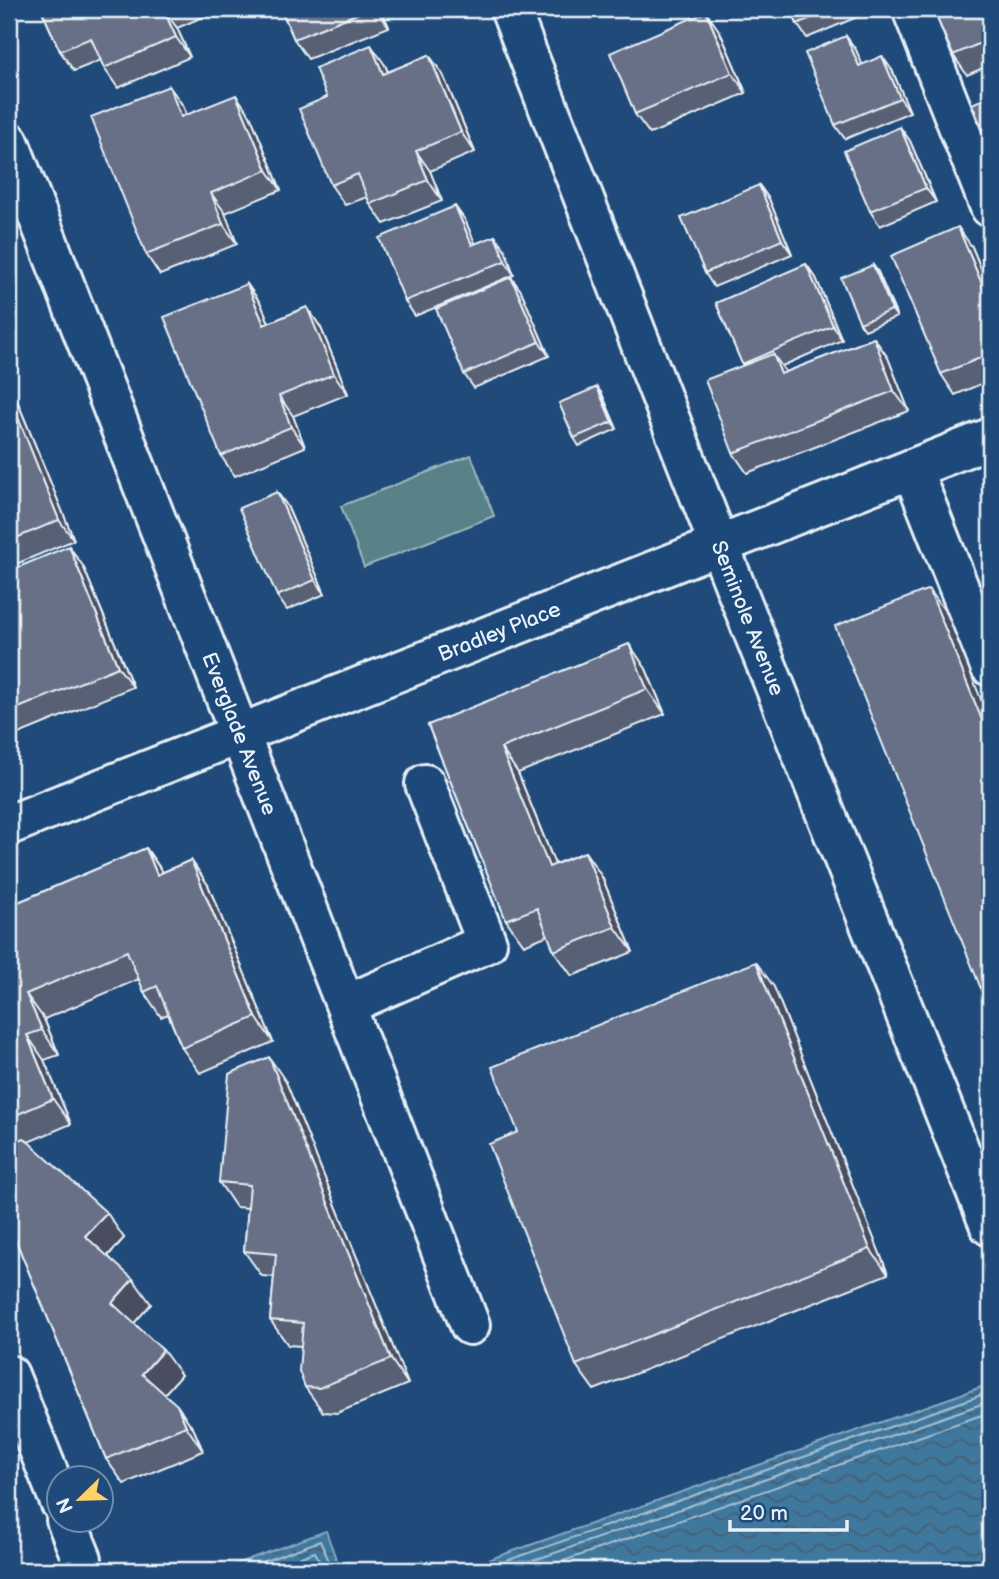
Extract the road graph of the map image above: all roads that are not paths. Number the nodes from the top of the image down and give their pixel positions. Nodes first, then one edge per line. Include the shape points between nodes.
1 (510, 9) edge
2 (912, 9) edge
3 (9, 142) edge
4 (990, 207) edge
5 (990, 438) edge
6 (912, 470) junction
7 (719, 543) junction
8 (990, 666) edge
9 (241, 733) junction
10 (425, 784) dead end
11 (9, 825) edge
12 (346, 1005) junction
13 (990, 1226) edge
14 (470, 1325) dead end
15 (9, 1375) edge
16 (46, 1467) edge
17 (72, 1534) edge
18 (82, 1559) dead end

1 - 7 street, Seminole Avenue
2 - 4 street
3 - 9 street, Everglade Avenue
5 - 6 street, Bradley Place
6 - 7 street, Bradley Place
6 - 8 street
7 - 9 street, Bradley Place
7 - 13 street, Seminole Avenue
9 - 11 street, Bradley Place
9 - 12 street, Everglade Avenue
10 - 12 street via 487,943
12 - 14 street, Everglade Avenue
15 - 16 street
17 - 18 street

